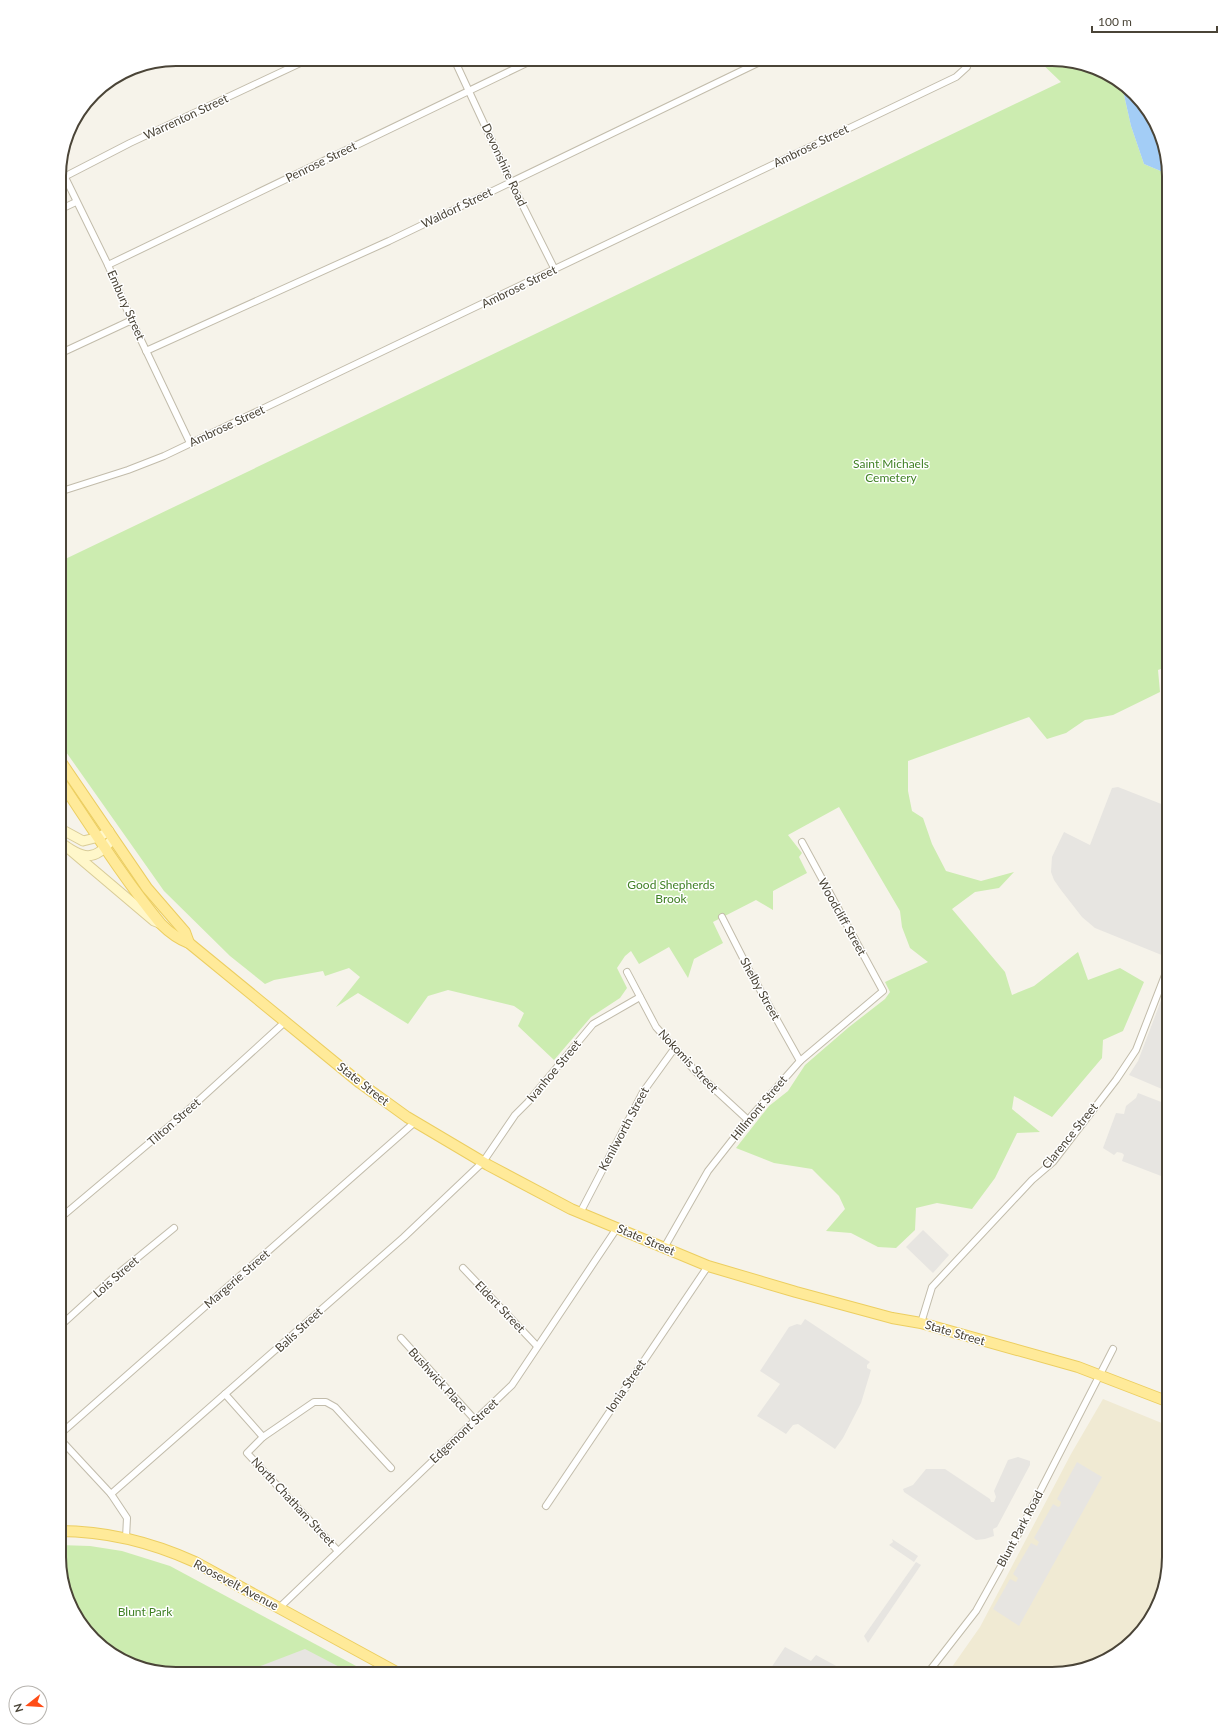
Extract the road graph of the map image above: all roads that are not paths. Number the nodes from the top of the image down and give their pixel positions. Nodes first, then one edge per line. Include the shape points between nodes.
1 (294, 66) edge
2 (457, 66) edge
3 (520, 66) edge
4 (751, 66) edge
5 (966, 66) edge
6 (469, 90) junction
7 (66, 176) edge
8 (66, 181) edge
9 (510, 182) junction
10 (76, 202) junction
11 (66, 207) edge
12 (108, 265) junction
13 (555, 270) junction
14 (132, 320) junction
15 (66, 351) edge
16 (146, 351) junction
17 (190, 443) junction
18 (66, 490) edge
19 (66, 769) edge
20 (66, 789) edge
21 (66, 832) edge
22 (111, 834) junction
23 (99, 837) junction
24 (802, 842) dead end
25 (66, 847) edge
26 (106, 848) junction
27 (69, 849) junction
28 (722, 917) dead end
29 (161, 923) junction
30 (189, 942) junction
31 (627, 972) dead end
32 (1162, 983) edge
33 (883, 991) joint
34 (640, 997) junction
35 (286, 1022) junction
36 (674, 1049) junction
37 (800, 1061) junction
38 (748, 1120) junction
39 (414, 1122) junction
40 (483, 1162) junction
41 (66, 1210) edge
42 (580, 1213) junction
43 (174, 1228) dead end
44 (616, 1228) junction
45 (664, 1248) junction
46 (708, 1266) junction
47 (462, 1268) dead end
48 (66, 1321) edge
49 (921, 1324) junction
50 (401, 1338) dead end
51 (537, 1346) junction
52 (1113, 1349) dead end
53 (1101, 1375) junction
54 (225, 1394) junction
55 (1162, 1399) edge
56 (476, 1421) junction
57 (66, 1430) edge
58 (263, 1436) junction
59 (66, 1444) edge
60 (391, 1468) dead end
61 (111, 1494) junction
62 (546, 1506) dead end
63 (66, 1531) edge
64 (126, 1538) junction
65 (338, 1551) junction
66 (279, 1608) junction
67 (387, 1667) edge
68 (932, 1667) edge

1 - 7 street, Warrenton Street
2 - 6 street, Devonshire Road
3 - 6 street, Penrose Street
4 - 9 street, Waldorf Street
5 - 13 street, Ambrose Street via 966,69 956,77
6 - 9 street, Devonshire Road
6 - 12 street, Penrose Street
8 - 10 street, Embury Street
9 - 13 street, Devonshire Road
9 - 16 street, Waldorf Street via 283,290
10 - 11 street
10 - 12 street, Embury Street
12 - 14 street, Embury Street
13 - 17 street, Ambrose Street
14 - 15 street
14 - 16 street, Embury Street
16 - 17 street, Embury Street
17 - 18 street, Ambrose Street via 136,467
19 - 22 main road, State Street
20 - 23 main road, State Street
21 - 23 main road via 83,841
22 - 23 main road
22 - 26 main road
22 - 30 main road, State Street via 147,888 185,932
23 - 26 main road, State Street
24 - 33 street, Woodcliff Street
25 - 27 main road
26 - 27 main road via 92,856
26 - 29 main road, State Street
27 - 29 main road via 154,921
28 - 37 street, Shelby Street via 748,970
29 - 30 main road, State Street via 179,939
30 - 35 main road, State Street
31 - 34 street, Nokomis Street
32 - 49 street, Clarence Street via 1136,1050 1120,1074 1053,1162 1032,1180 932,1287
33 - 37 street, Hillmont Street
34 - 36 street, Nokomis Street via 656,1027
34 - 40 street, Ivanhoe Street via 593,1024 516,1114
35 - 39 main road, State Street
35 - 41 street, Tilton Street via 186,1112
36 - 38 street, Nokomis Street
36 - 42 street, Kenilworth Street via 643,1092
37 - 38 street, Hillmont Street
38 - 45 street, Hillmont Street via 708,1171
39 - 40 main road, State Street
39 - 57 street, Margerie Street
40 - 42 main road, State Street
40 - 54 street, Balis Street via 404,1237
42 - 44 main road, State Street
43 - 48 street, Lois Street
44 - 45 main road, State Street
44 - 51 street, Edgemont Street
45 - 46 main road, State Street
46 - 49 main road, State Street via 884,1316
46 - 62 street, Ionia Street
47 - 51 street, Eldert Street
49 - 53 main road, State Street
50 - 56 street, Bushwick Place
51 - 56 street, Edgemont Street via 512,1385
52 - 53 street, Blunt Park Road
53 - 55 main road, State Street
53 - 68 street, Blunt Park Road via 976,1611
54 - 58 street
54 - 61 street, Balis Street
56 - 65 street, Edgemont Street
58 - 60 street via 314,1402 326,1402 335,1407
58 - 65 street, North Chatham Street via 247,1452
59 - 61 street
61 - 64 street via 127,1518
63 - 64 main road, Roosevelt Avenue
64 - 66 main road, Roosevelt Avenue via 158,1547 195,1562
65 - 66 street, Edgemont Street
66 - 67 main road, Roosevelt Avenue

